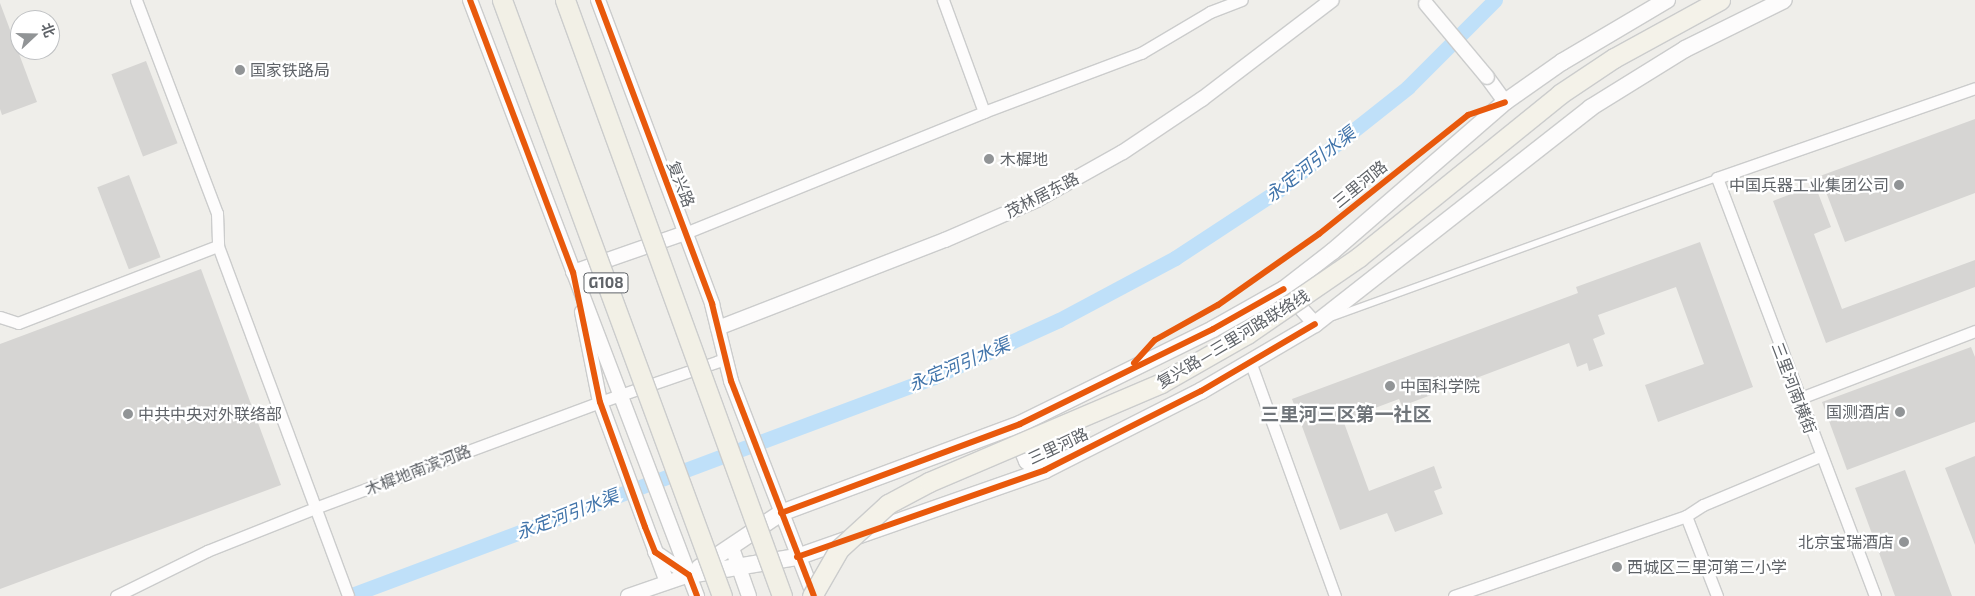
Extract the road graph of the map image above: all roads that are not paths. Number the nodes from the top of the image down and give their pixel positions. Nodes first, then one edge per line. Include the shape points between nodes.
1 (136, 0) edge
2 (470, 0) edge
3 (502, 0) edge
4 (565, 0) edge
5 (598, 0) edge
6 (943, 0) edge
7 (1242, 0) edge
8 (1332, 0) edge
9 (1667, 0) edge
10 (1720, 0) edge
11 (1784, 0) edge
12 (1424, 2) edge
13 (1975, 88) edge
14 (1505, 102) junction
15 (984, 112) junction
16 (1717, 178) junction
17 (686, 233) junction
18 (218, 246) junction
19 (573, 272) junction
20 (1284, 289) junction
21 (0, 317) edge
22 (1315, 324) junction
23 (718, 328) junction
24 (1975, 331) edge
25 (726, 359) junction
26 (1251, 364) junction
27 (621, 396) junction
28 (1798, 399) junction
29 (600, 402) junction
30 (1020, 424) junction
31 (1820, 456) junction
32 (1045, 470) junction
33 (316, 508) junction
34 (781, 513) junction
35 (1686, 516) junction
36 (732, 548) junction
37 (656, 552) junction
38 (797, 557) junction
39 (739, 567) junction
40 (689, 575) junction
41 (667, 582) junction
42 (1485, 591) edge
43 (116, 596) edge
44 (348, 596) edge
45 (628, 596) edge
46 (697, 596) edge
47 (722, 596) edge
48 (749, 596) edge
49 (782, 596) edge
50 (813, 596) edge
51 (1335, 596) edge
52 (1454, 596) edge
53 (1717, 596) edge
54 (1875, 596) edge

1 - 18 street via 217,213
2 - 19 street
3 - 47 highway, G108, bridge
4 - 49 highway, bridge
5 - 17 street, 复兴路
6 - 15 street
7 - 15 street via 1210,12 1141,53
8 - 23 street, 茂林居东路 via 1202,99 1124,152 1037,200 945,240
9 - 14 main road, 三里河路 via 1570,57
10 - 50 main road, 复兴路—三里河路联络线, bridge via 1614,58 1560,94 1359,257 1254,330 1161,383 929,482 888,504 839,549
11 - 22 main road, 三里河路 via 1685,49 1590,108
12 - 14 street, bridge
13 - 16 street
14 - 20 main road, 三里河路 via 1333,251
15 - 17 street
16 - 22 lane
16 - 28 street, 三里河南横街
17 - 19 street
17 - 23 street, 复兴路
18 - 21 street via 18,323
18 - 33 street
19 - 27 street
19 - 29 street
20 - 22 street
20 - 30 main road, 三里河路 via 1213,329
22 - 26 main road, 三里河路
23 - 25 street, 复兴路
24 - 28 street
25 - 27 street, 木樨地南滨河路
25 - 34 street, 复兴路 via 731,381
26 - 32 main road, 三里河路
26 - 51 street
27 - 29 street, 木樨地南滨河路
27 - 40 street
28 - 31 street, 三里河南横街
29 - 33 street, 木樨地南滨河路
29 - 37 street
30 - 32 main road via 1019,442 1027,461
30 - 34 main road, 三里河路
31 - 35 street via 1703,505
31 - 54 street, 三里河南横街
32 - 38 main road, 三里河路
33 - 43 street, 木樨地南滨河路 via 207,551
33 - 44 street
34 - 36 main road, 三里河路
34 - 38 street
35 - 42 street
35 - 53 street
36 - 39 street
36 - 40 main road, 三里河路
37 - 40 street
37 - 41 street
38 - 39 main road, 三里河路
38 - 50 street
39 - 40 main road, 三里河路
39 - 48 street
40 - 41 street
40 - 46 street
41 - 45 street
42 - 52 street

